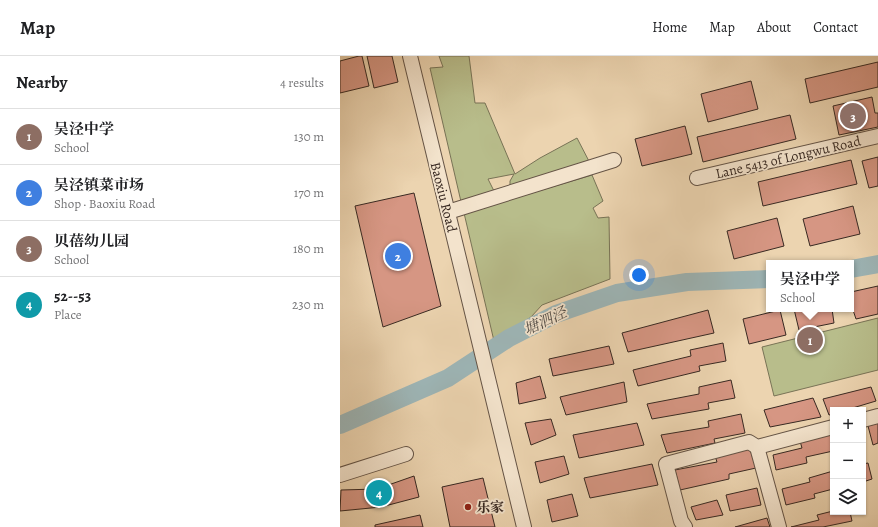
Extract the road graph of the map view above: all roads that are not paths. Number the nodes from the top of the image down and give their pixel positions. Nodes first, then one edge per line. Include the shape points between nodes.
1 (410, 56) edge
2 (878, 136) edge
3 (614, 160) dead end
4 (697, 178) dead end
5 (448, 212) junction
6 (878, 416) edge
7 (866, 419) edge
8 (830, 429) edge
9 (757, 447) junction
10 (406, 454) dead end
11 (340, 475) edge
12 (524, 527) edge
13 (685, 527) edge
14 (779, 527) edge

1 - 5 street, Baoxiu Road
2 - 4 street, Lane 5413 of Longwu Road
3 - 5 street
5 - 12 street, Baoxiu Road
6 - 7 street
8 - 9 street
9 - 13 street via 749,442 666,464 681,521
9 - 14 street
10 - 11 street

